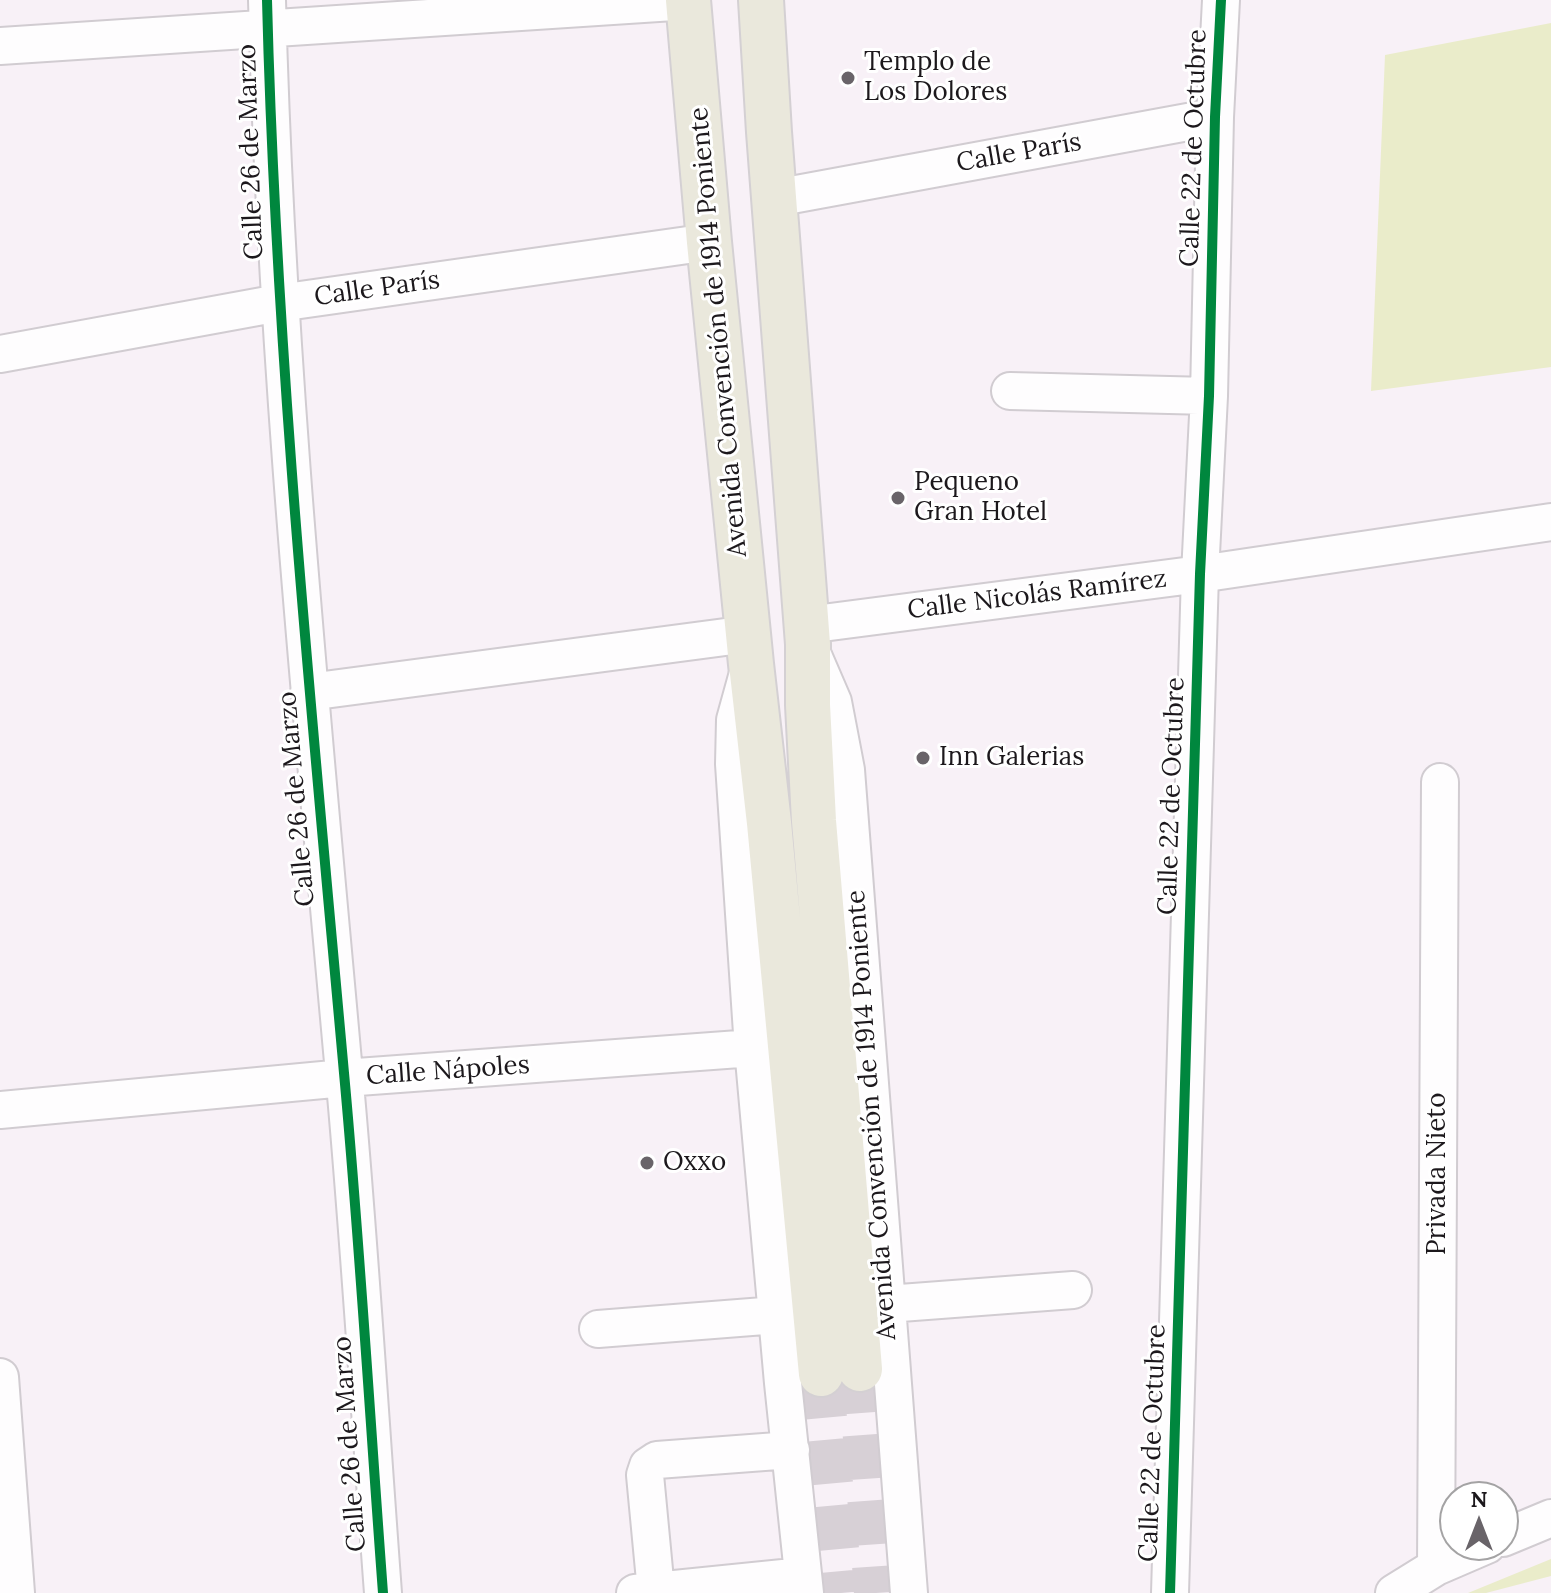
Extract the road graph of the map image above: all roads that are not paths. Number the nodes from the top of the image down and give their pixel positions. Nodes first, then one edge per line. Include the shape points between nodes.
1 (688, 0) edge
2 (761, 0) edge
3 (1221, 0) edge
4 (268, 15) edge
5 (0, 46) edge
6 (1215, 117) junction
7 (775, 198) junction
8 (709, 242) junction
9 (279, 303) junction
10 (0, 354) edge
11 (1010, 391) dead end
12 (1209, 396) junction
13 (1551, 522) edge
14 (1200, 574) junction
15 (807, 634) junction
16 (749, 649) junction
17 (309, 692) junction
18 (1440, 782) dead end
19 (753, 1048) junction
20 (344, 1078) junction
21 (0, 1110) edge
22 (1073, 1290) dead end
23 (887, 1304) junction
24 (777, 1315) junction
25 (598, 1329) dead end
26 (0, 1377) edge
27 (791, 1450) junction
28 (1551, 1518) edge
29 (1519, 1531) edge
30 (1450, 1561) edge
31 (1436, 1567) junction
32 (804, 1585) edge
33 (645, 1592) edge
34 (16, 1593) edge
35 (383, 1593) edge
36 (909, 1593) edge
37 (1170, 1593) edge
38 (1394, 1593) edge

1 - 4 street
1 - 8 main road, Avenida Convención de 1914 Poniente
2 - 7 main road, Avenida Convención de 1914 Poniente
3 - 6 street, Calle 22 de Octubre
4 - 5 street
4 - 9 street, Calle 26 de Marzo
6 - 7 street, Calle París
6 - 12 street, Calle 22 de Octubre
7 - 15 main road, Avenida Convención de 1914 Poniente
8 - 9 street, Calle París
8 - 16 main road, Avenida Convención de 1914 Poniente
9 - 10 street, Calle París
9 - 17 street, Calle 26 de Marzo
11 - 12 street
12 - 14 street, Calle 22 de Octubre
13 - 14 street, Calle Nicolás Ramírez
14 - 15 street, Calle Nicolás Ramírez
14 - 37 street, Calle 22 de Octubre
15 - 16 main road, Avenida Convención de 1914 Poniente via 840,1372
15 - 23 street, Avenida Convención de 1914 Poniente via 833,702 846,770
16 - 17 street
16 - 19 street, Avenida Convención de 1914 Poniente via 735,720 734,764
17 - 20 street, Calle 26 de Marzo
18 - 31 street, Privada Nieto
19 - 20 street, Calle Nápoles
19 - 24 street, Avenida Convención de 1914 Poniente
20 - 21 street, Calle Nápoles
20 - 35 street, Calle 26 de Marzo
22 - 23 street
23 - 36 street, Avenida Convención de 1914 Poniente
24 - 25 street
24 - 27 street, Avenida Convención de 1914 Poniente
26 - 34 street
27 - 32 street, Avenida Convención de 1914 Poniente
27 - 33 street via 657,1460 648,1466
28 - 29 street
30 - 31 street
31 - 38 street
32 - 33 street

